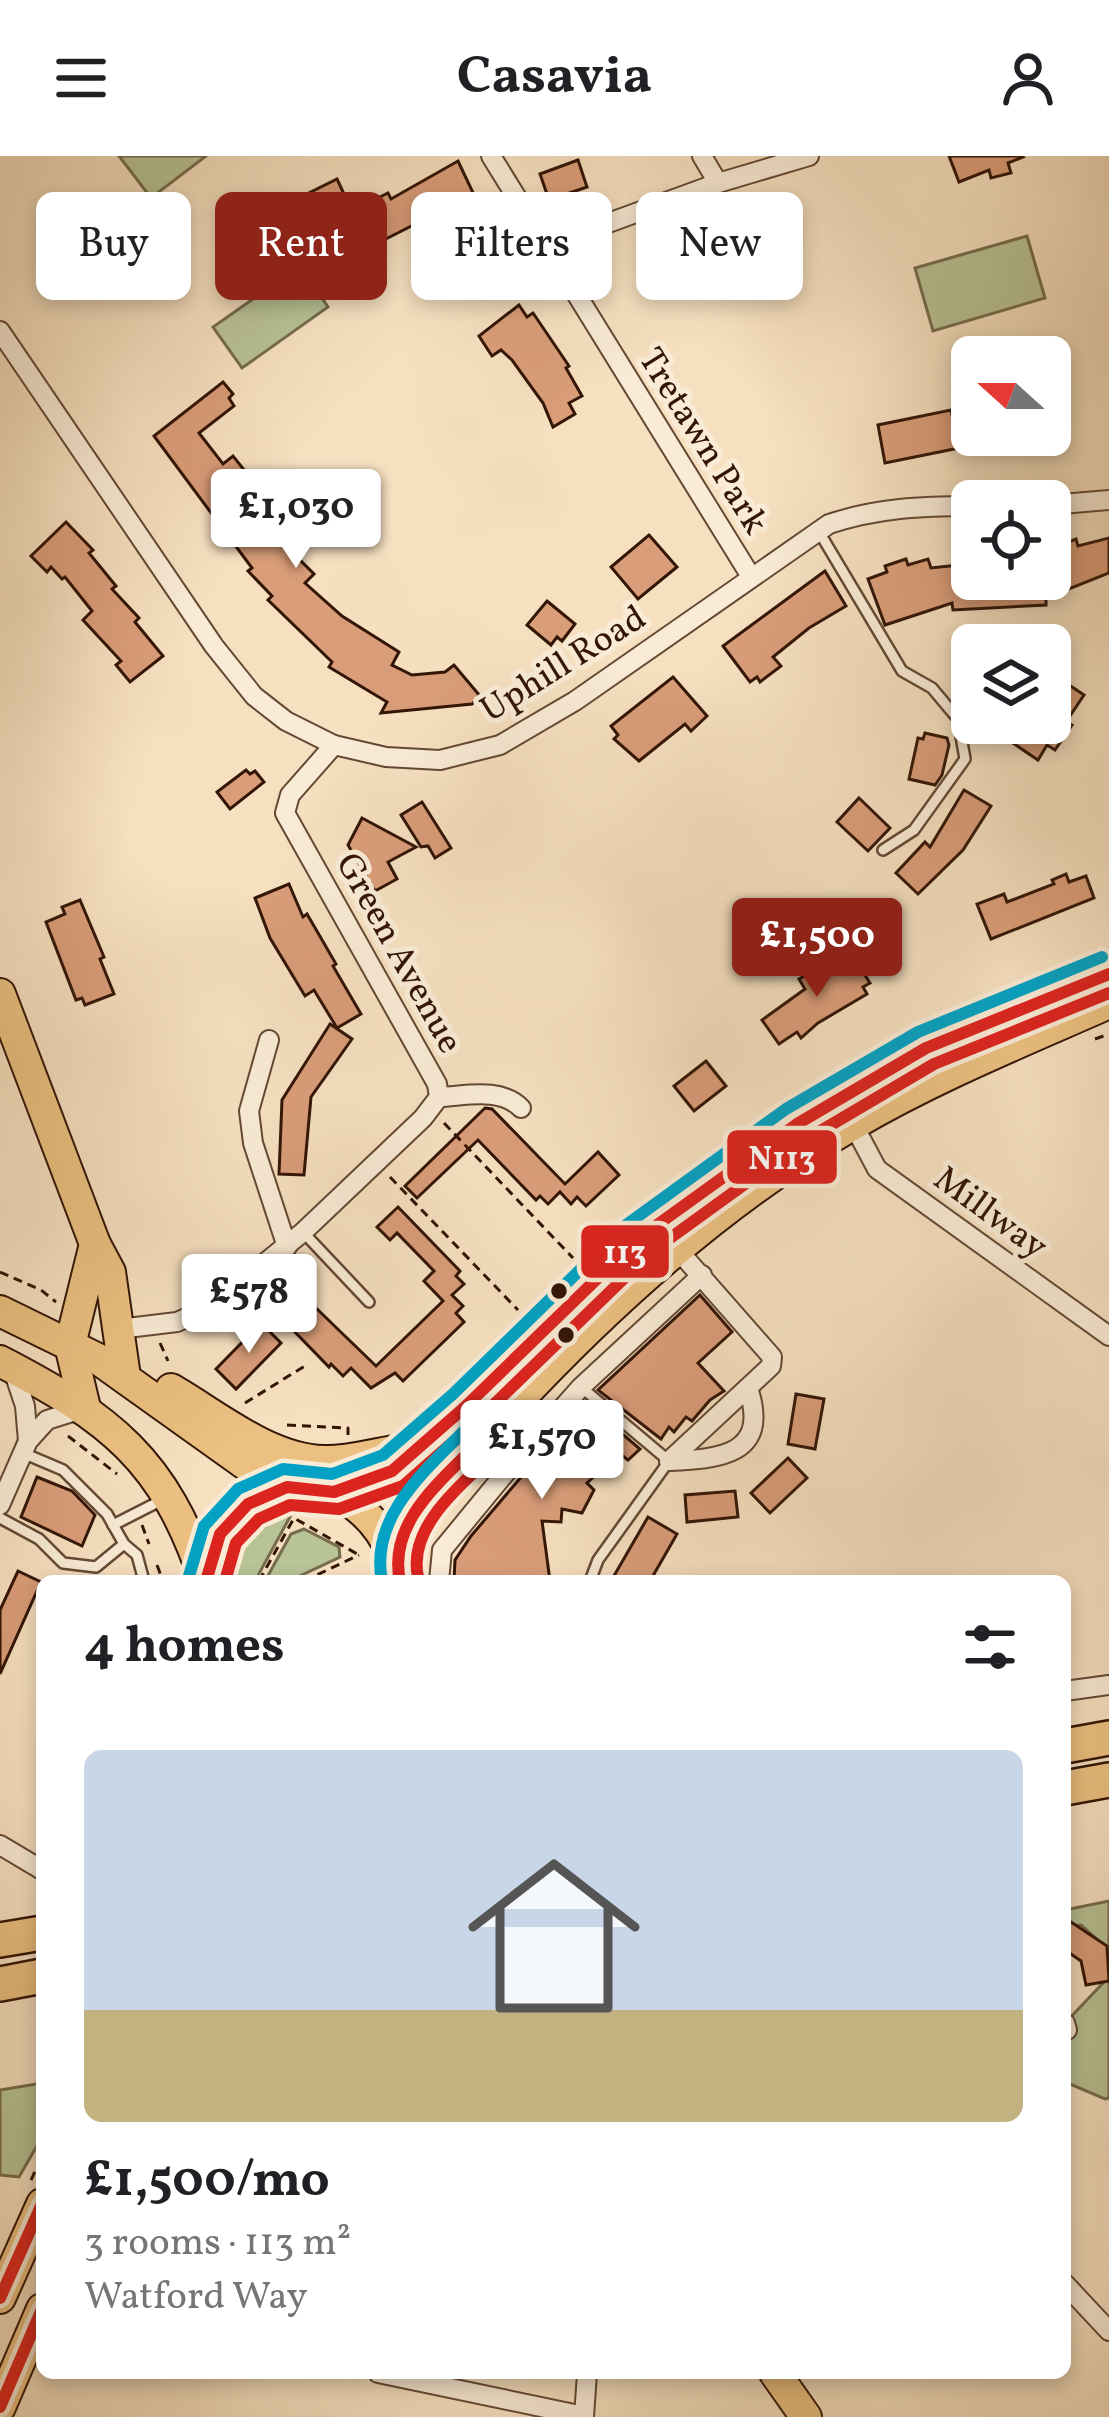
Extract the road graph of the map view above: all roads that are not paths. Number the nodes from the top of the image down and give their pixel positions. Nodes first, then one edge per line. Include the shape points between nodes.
1 (491, 156) edge
2 (702, 156) edge
3 (809, 156) edge
4 (718, 183) junction
5 (612, 222) edge
6 (0, 332) edge
7 (1109, 500) edge
8 (1071, 503) edge
9 (951, 506) edge
10 (818, 529) junction
11 (749, 575) junction
12 (334, 745) junction
13 (883, 850) dead end
14 (1109, 974) edge
15 (0, 994) edge
16 (1109, 1003) edge
17 (269, 1040) dead end
18 (434, 1102) junction
19 (520, 1108) dead end
20 (853, 1124) junction
21 (303, 1232) junction
22 (95, 1244) junction
23 (286, 1247) junction
24 (678, 1250) junction
25 (702, 1275) junction
26 (369, 1302) dead end
27 (0, 1311) edge
28 (119, 1329) junction
29 (1109, 1336) edge
30 (70, 1345) junction
31 (6, 1364) edge
32 (125, 1377) junction
33 (581, 1387) junction
34 (748, 1388) junction
35 (85, 1408) junction
36 (26, 1447) junction
37 (418, 1449) junction
38 (669, 1461) junction
39 (287, 1487) junction
40 (334, 1492) junction
41 (169, 1496) junction
42 (0, 1505) edge
43 (0, 1518) edge
44 (113, 1525) junction
45 (124, 1544) junction
46 (387, 1562) edge
47 (142, 1575) edge
48 (204, 1575) edge
49 (208, 1575) edge
50 (438, 1575) edge
51 (592, 1575) edge
52 (1109, 1685) edge
53 (1071, 1690) edge
54 (1109, 1738) edge
55 (1071, 1745) edge
56 (1109, 1780) edge
57 (1071, 1787) edge
58 (0, 1845) edge
59 (36, 1866) edge
60 (36, 1934) edge
61 (0, 1940) edge
62 (36, 1977) edge
63 (0, 1984) edge
64 (36, 2217) edge
65 (1071, 2290) edge
66 (0, 2298) edge
67 (36, 2322) edge
68 (1109, 2331) edge
69 (406, 2379) edge
70 (587, 2379) edge
71 (779, 2379) edge
72 (1, 2401) edge
73 (584, 2417) edge
74 (806, 2417) edge

1 - 11 street, Tretawn Park
2 - 4 street
3 - 4 street
4 - 5 street
6 - 12 street, Uphill Road via 254,696
7 - 8 street
9 - 10 street, Uphill Road via 863,513
10 - 11 street, Uphill Road
10 - 13 lane via 902,670 932,688 958,719 964,759 914,830
11 - 12 street, Uphill Road via 500,745 440,760
12 - 18 street, Green Avenue via 290,795 285,813 436,1084
14 - 37 main road via 926,1048 797,1124 639,1238
15 - 22 main road
16 - 20 main road
17 - 23 street via 249,1112
18 - 19 street via 498,1095
18 - 21 street, Green Avenue
20 - 24 main road
20 - 29 street, Millway via 877,1169
21 - 23 street, Green Avenue
21 - 26 lane
22 - 28 main road via 110,1272
22 - 30 main road
23 - 28 street, Green Avenue via 211,1307 177,1322
24 - 25 street
24 - 46 main road via 601,1316 439,1486
25 - 33 street
25 - 34 street via 772,1357
27 - 30 main road
28 - 32 main road
30 - 32 main road
30 - 35 main road
31 - 35 main road
31 - 36 street via 26,1406
32 - 37 main road via 158,1382 294,1456 319,1462
32 - 39 main road
33 - 38 lane
33 - 50 street via 453,1534
34 - 38 street
34 - 38 street via 753,1422 735,1451
35 - 36 street via 47,1420
35 - 41 main road
36 - 42 street
36 - 44 lane via 63,1470
37 - 40 main road via 392,1471
38 - 51 lane
39 - 40 main road
39 - 49 main road via 235,1516 220,1534
40 - 46 main road via 382,1530
41 - 44 lane
41 - 48 main road
43 - 45 lane via 63,1563 96,1567
44 - 45 lane
45 - 47 lane
52 - 53 street
54 - 55 highway
56 - 57 highway
58 - 59 street
60 - 61 highway
62 - 63 highway
64 - 66 main road
65 - 68 street
67 - 72 main road
69 - 73 street
70 - 73 street
71 - 74 main road

